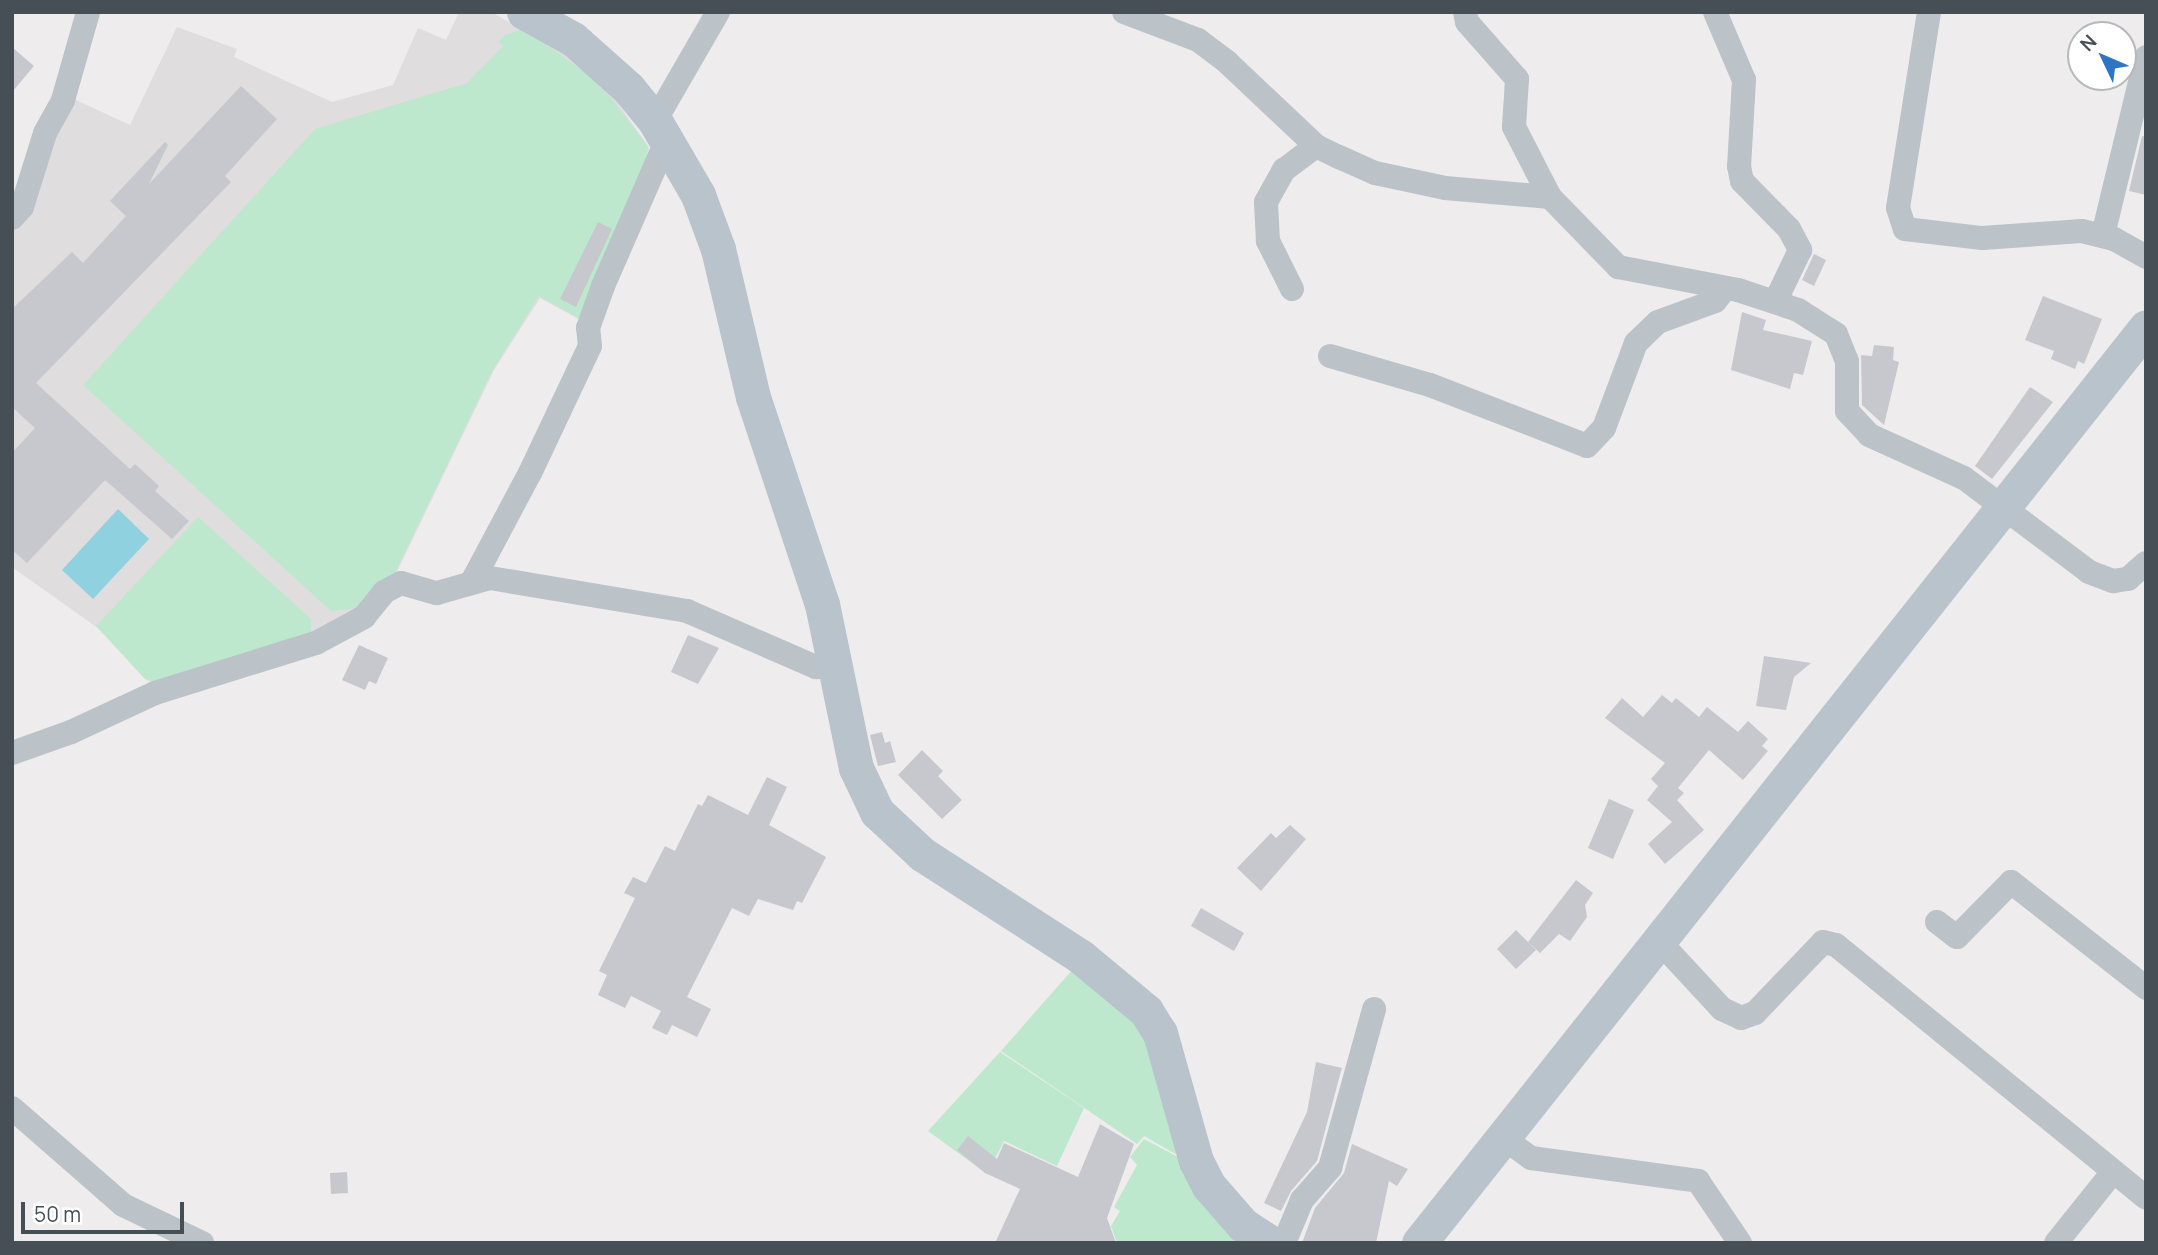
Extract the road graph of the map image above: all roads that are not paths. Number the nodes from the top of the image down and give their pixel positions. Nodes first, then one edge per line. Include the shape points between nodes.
1 (88, 12) edge
2 (524, 12) edge
3 (718, 12) edge
4 (1124, 12) edge
5 (1465, 12) edge
6 (1715, 12) edge
7 (1929, 12) edge
8 (2146, 57) edge
9 (660, 131) junction
10 (1317, 146) junction
11 (1550, 197) junction
12 (12, 218) edge
13 (2102, 235) junction
14 (2146, 257) edge
15 (1292, 289) dead end
16 (1724, 290) junction
17 (1776, 300) junction
18 (2146, 327) edge
19 (1330, 356) dead end
20 (2002, 507) junction
21 (2146, 563) edge
22 (473, 580) junction
23 (836, 667) junction
24 (12, 753) edge
25 (1937, 922) dead end
26 (1659, 941) junction
27 (2146, 988) edge
28 (1374, 1009) dead end
29 (12, 1108) edge
30 (1503, 1137) junction
31 (2112, 1173) junction
32 (2146, 1198) edge
33 (202, 1243) edge
34 (1271, 1243) edge
35 (1284, 1243) edge
36 (1419, 1243) edge
37 (1740, 1243) edge
38 (2056, 1243) edge

1 - 12 street via 63,100 45,133 22,208
2 - 9 street via 583,47
3 - 9 street
4 - 10 street via 1198,40
5 - 11 street via 1466,22 1517,79 1514,127
6 - 17 street via 1744,80 1742,181 1789,229 1800,250
7 - 13 street via 1898,208 1905,229 1982,238 2043,231
8 - 13 street
9 - 22 street via 588,328 590,345
9 - 23 street via 698,195 718,249 753,397 822,604
10 - 11 street via 1375,173 1445,188
10 - 15 street via 1284,170 1266,202 1268,241
11 - 16 street via 1618,267
13 - 14 street
16 - 17 street
16 - 19 street via 1715,301 1658,322 1636,343 1604,428 1587,446 1430,385
17 - 20 street via 1836,334 1847,361 1847,411 1859,429 1964,478
18 - 20 street
20 - 21 street via 2089,572 2113,581 2127,579
20 - 26 street
22 - 23 street via 491,578 687,611 816,667
22 - 24 street via 437,593 401,583 384,592 364,617 316,643 155,692 72,732
23 - 34 street via 856,768 877,812 922,854 1081,957 1146,1011 1160,1033 1196,1161 1209,1185 1243,1225
25 - 27 street via 1957,937 2011,882
26 - 30 street
26 - 31 street via 1721,1009 1741,1018 1755,1013 1823,942 1836,945
28 - 35 street via 1331,1168 1302,1200
29 - 33 street via 123,1205
30 - 36 street
30 - 37 street via 1531,1158 1698,1181
31 - 32 street
31 - 38 street

